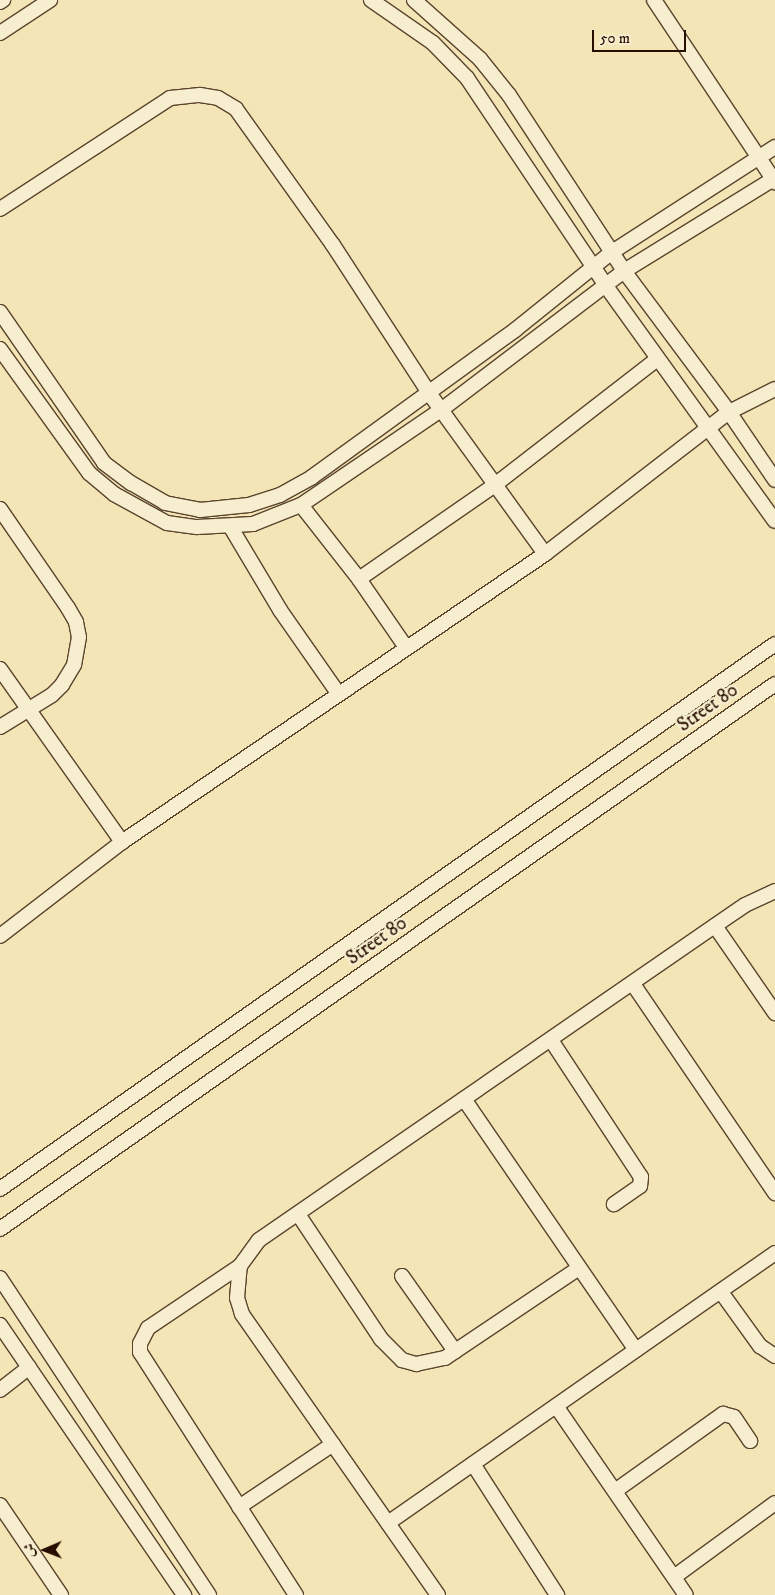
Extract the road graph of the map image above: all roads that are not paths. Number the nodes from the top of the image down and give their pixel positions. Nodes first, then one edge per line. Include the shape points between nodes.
1 (50, 0) edge
2 (371, 0) edge
3 (414, 0) edge
4 (654, 0) edge
5 (0, 33) edge
6 (775, 147) edge
7 (758, 159) junction
8 (774, 180) edge
9 (0, 209) edge
10 (612, 252) junction
11 (594, 268) junction
12 (624, 270) junction
13 (606, 286) junction
14 (0, 312) edge
15 (0, 349) edge
16 (657, 360) junction
17 (775, 389) edge
18 (429, 393) junction
19 (441, 410) junction
20 (729, 412) junction
21 (710, 429) junction
22 (775, 480) edge
23 (496, 484) junction
24 (301, 506) junction
25 (0, 509) edge
26 (775, 521) edge
27 (230, 526) junction
28 (545, 554) junction
29 (359, 579) junction
30 (775, 644) edge
31 (405, 646) junction
32 (0, 669) edge
33 (775, 684) edge
34 (338, 693) junction
35 (30, 709) junction
36 (0, 727) edge
37 (122, 842) junction
38 (775, 891) edge
39 (715, 926) junction
40 (0, 936) edge
41 (632, 984) junction
42 (775, 1013) edge
43 (551, 1040) junction
44 (464, 1099) junction
45 (0, 1189) edge
46 (775, 1193) edge
47 (614, 1204) dead end
48 (298, 1214) junction
49 (0, 1229) edge
50 (775, 1253) edge
51 (240, 1266) junction
52 (579, 1268) junction
53 (402, 1276) dead end
54 (0, 1278) edge
55 (721, 1292) junction
56 (0, 1325) edge
57 (636, 1350) junction
58 (455, 1351) junction
59 (775, 1356) edge
60 (29, 1367) junction
61 (0, 1390) edge
62 (556, 1406) junction
63 (750, 1441) dead end
64 (334, 1444) junction
65 (473, 1464) junction
66 (615, 1491) junction
67 (775, 1503) edge
68 (0, 1505) edge
69 (239, 1507) junction
70 (388, 1523) junction
71 (5, 1524) edge
72 (674, 1577) junction
73 (61, 1595) edge
74 (184, 1595) edge
75 (209, 1595) edge
76 (296, 1595) edge
77 (438, 1595) edge
78 (557, 1595) edge
79 (686, 1595) edge

1 - 5 street
2 - 11 street via 433,43 467,78
3 - 10 street via 480,59 498,81
4 - 7 street
6 - 7 street
7 - 8 street
7 - 10 street
8 - 12 street
9 - 18 street via 155,106 185,95 218,98 236,109 332,245
10 - 11 street
10 - 12 street
11 - 13 street
11 - 18 street
12 - 13 street
12 - 20 street
13 - 16 street
13 - 19 street
14 - 18 street via 104,463 131,484 165,503 200,510 249,506 280,495 340,458
15 - 27 street via 89,473 114,494 167,523 197,527
16 - 21 street
16 - 23 street
17 - 20 street
18 - 19 street
19 - 23 street
19 - 24 street
20 - 21 street
20 - 22 street
21 - 26 street
21 - 28 street
23 - 28 street
23 - 29 street
24 - 27 street via 278,517
24 - 29 street
25 - 35 street via 68,608 76,622 79,637 78,653 69,676 52,696
27 - 34 street via 280,610
28 - 31 street
29 - 31 street
30 - 45 street, Street 80
31 - 34 street
32 - 35 street
33 - 49 street, Street 80
34 - 37 street
35 - 36 street
35 - 37 street
37 - 40 street
38 - 39 street via 762,895
39 - 41 street
39 - 42 street
41 - 43 street
41 - 46 street
43 - 44 street
43 - 47 street via 641,1177 640,1186
44 - 48 street
44 - 52 street
48 - 51 street via 259,1240
48 - 58 street via 391,1351 402,1360 416,1364 431,1364
50 - 55 street
51 - 64 street via 237,1298 242,1314
51 - 69 street via 148,1328 140,1344 144,1361
52 - 57 street
52 - 58 street
53 - 58 street
54 - 75 street
55 - 57 street
55 - 59 street via 760,1346
56 - 60 street
57 - 62 street
60 - 61 street
60 - 74 street
62 - 65 street
62 - 66 street
63 - 66 street via 734,1417 720,1416
64 - 69 street
64 - 70 street
65 - 70 street
65 - 78 street
66 - 72 street
67 - 72 street
68 - 71 street
69 - 76 street
70 - 77 street
71 - 73 street
72 - 79 street

